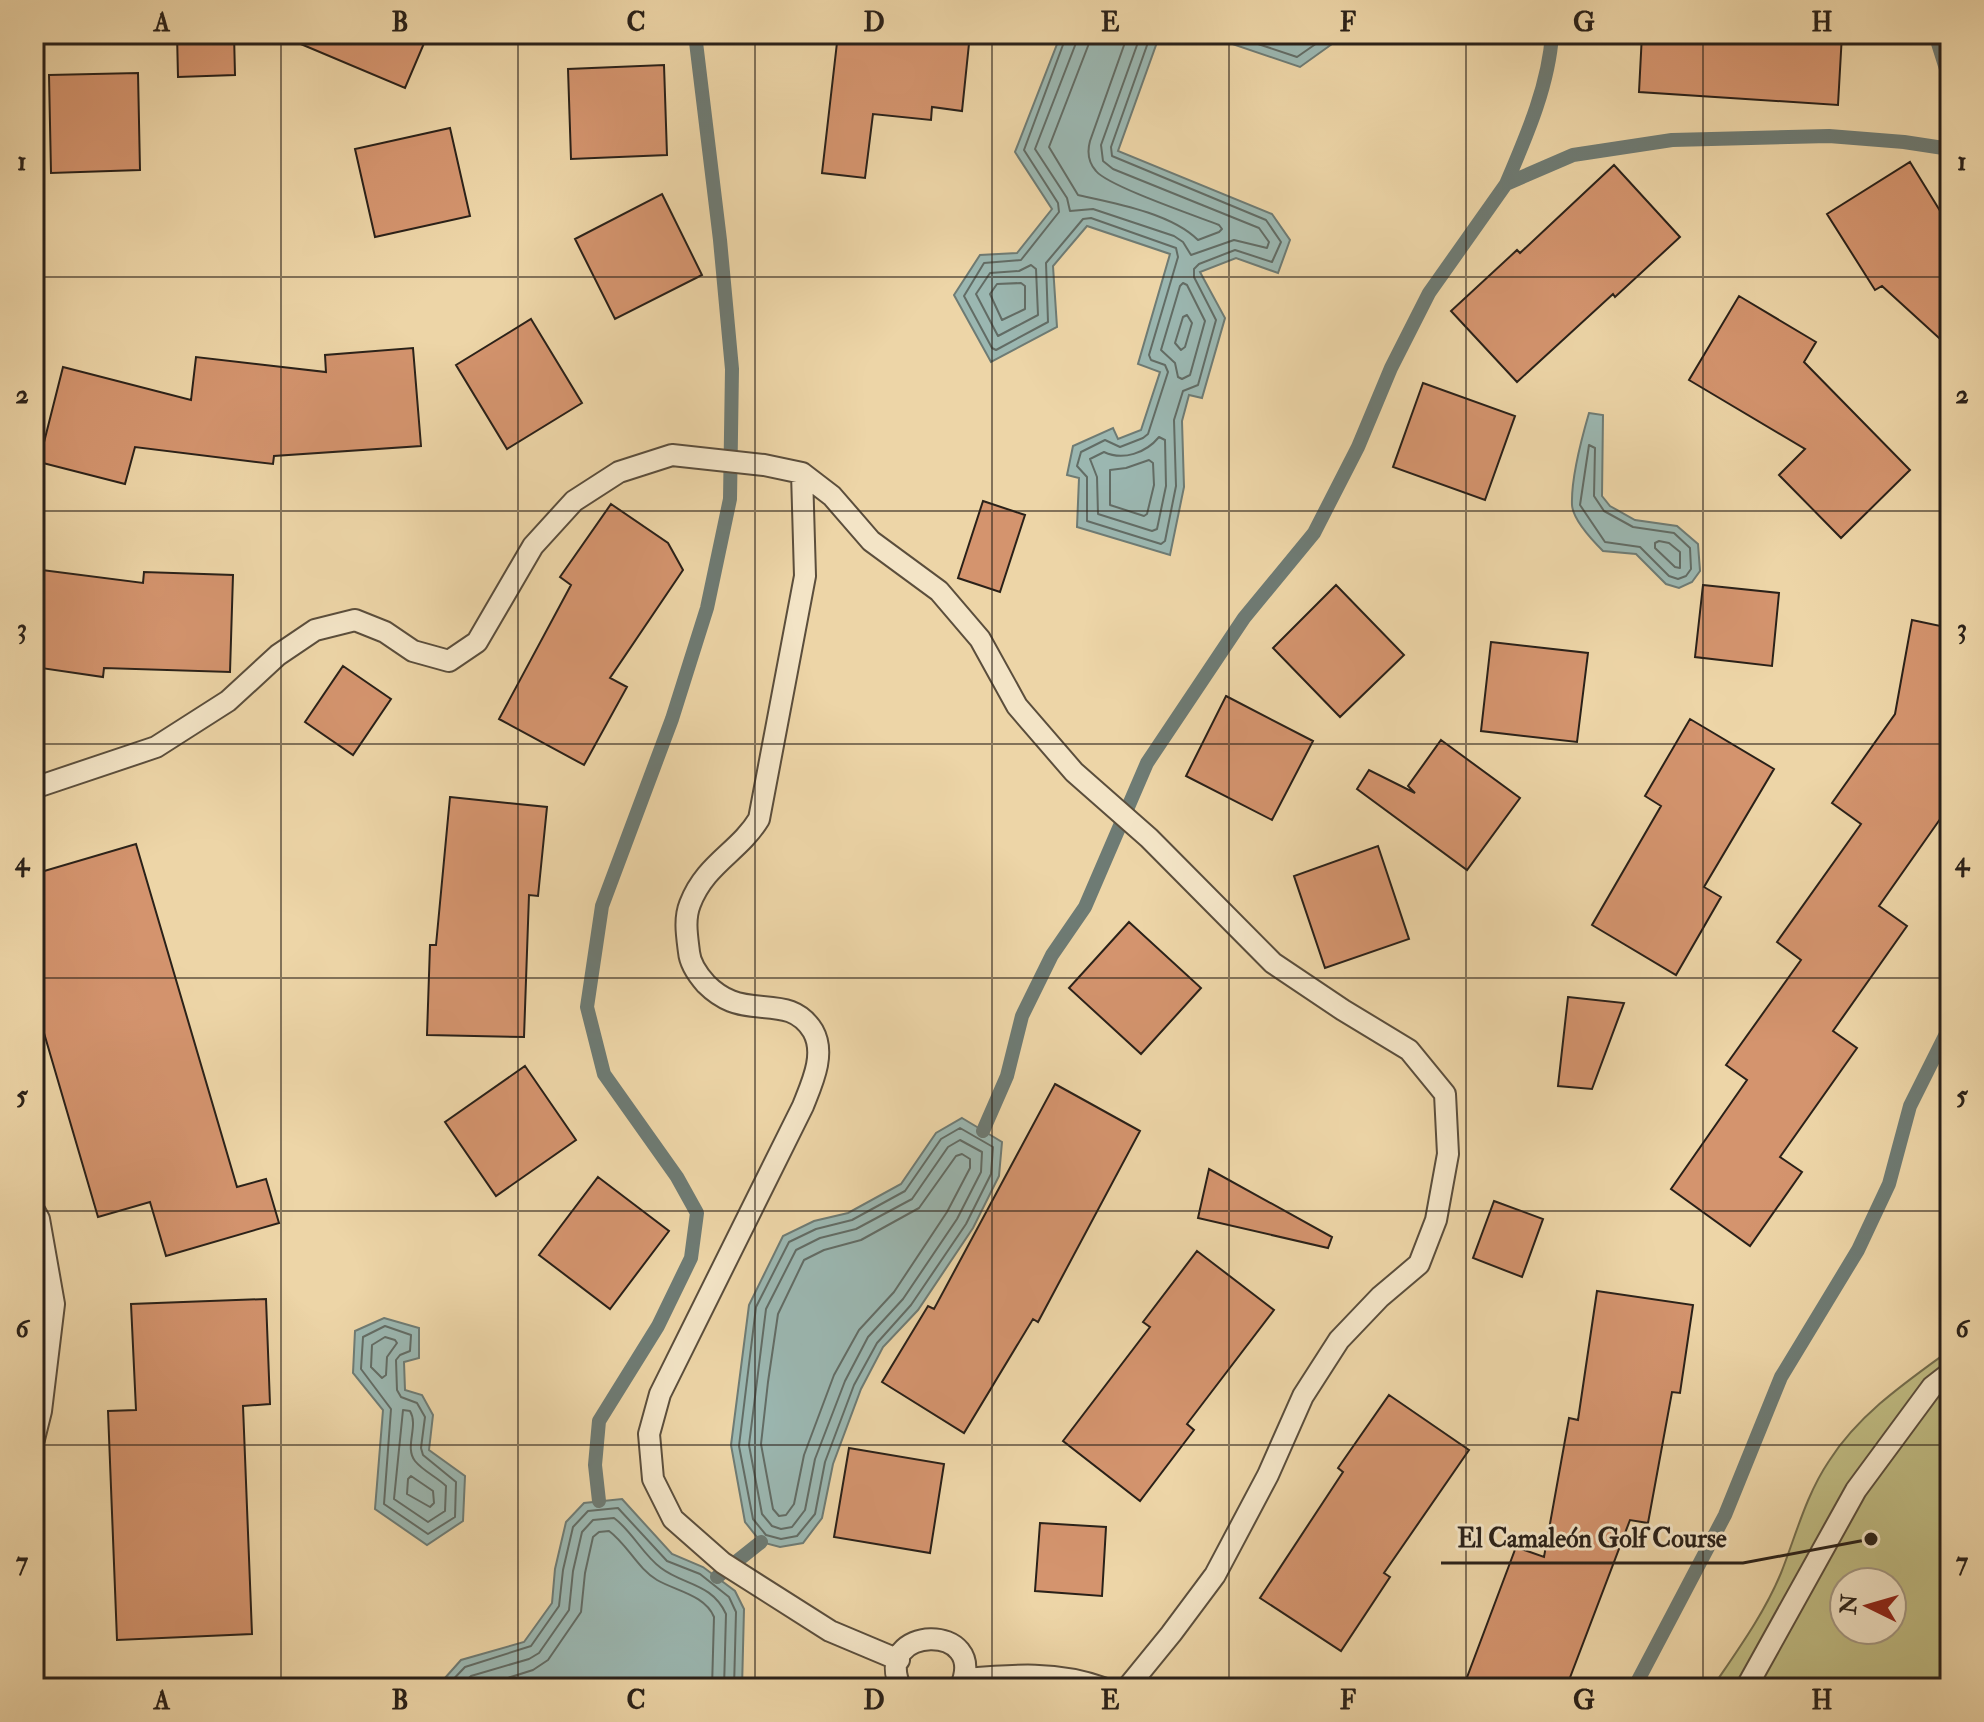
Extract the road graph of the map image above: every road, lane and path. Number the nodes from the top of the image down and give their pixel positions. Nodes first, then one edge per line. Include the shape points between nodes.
1 (802, 473) junction
2 (34, 788) edge
3 (34, 1210) edge
4 (1950, 1373) edge
5 (34, 1439) edge
6 (899, 1660) junction
7 (962, 1683) edge
8 (901, 1688) edge
9 (1103, 1688) edge
10 (1127, 1688) edge
11 (1746, 1688) edge

1 - 2 lane via 672,455 619,472 574,501 533,546 477,642 449,661 413,651 355,620 315,630 278,655 228,701 156,747
1 - 6 lane via 805,576 759,819 704,878 689,905 686,930 689,958 714,992 732,1002 784,1009 805,1018 819,1041 816,1070 660,1394 649,1434 653,1479 673,1519 723,1563 830,1631
1 - 10 lane via 832,496 871,541 939,591 980,639 1017,706 1074,772 1149,838 1273,963 1409,1050 1445,1094 1448,1154 1436,1220 1419,1264 1339,1340 1303,1396 1215,1575
3 - 5 lane via 54,1304
4 - 11 lane via 1932,1387 1856,1490
6 - 7 lane via 921,1639 944,1640 961,1656
6 - 8 lane
7 - 9 lane via 1026,1674

